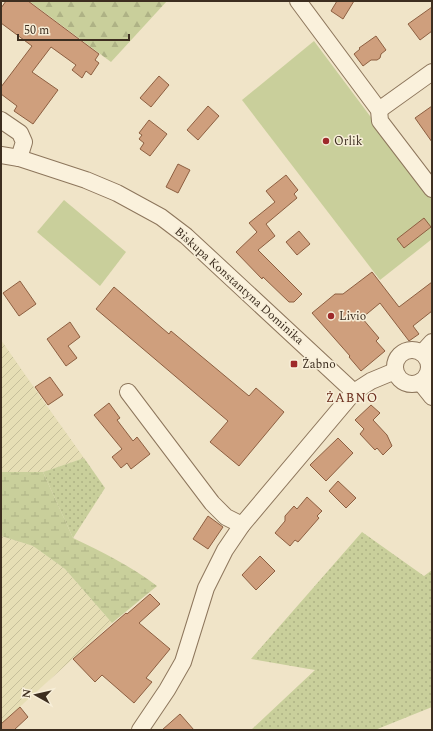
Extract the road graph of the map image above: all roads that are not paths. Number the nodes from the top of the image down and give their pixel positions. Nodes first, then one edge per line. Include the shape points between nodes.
1 (298, 1) edge
2 (432, 72) edge
3 (379, 110) junction
4 (1, 120) edge
5 (1, 155) edge
6 (20, 158) junction
7 (432, 189) edge
8 (427, 347) edge
9 (395, 371) junction
10 (420, 382) junction
11 (128, 392) dead end
12 (354, 392) junction
13 (432, 397) edge
14 (242, 525) junction
15 (140, 730) edge

1 - 3 street
2 - 3 street
3 - 7 street via 380,121
4 - 6 street via 20,133 24,142
5 - 6 street, Biskupa Konstantyna Dominika
6 - 12 street, Biskupa Konstantyna Dominika via 117,192 161,217 186,236
8 - 9 street via 402,353 396,361
8 - 10 street via 429,368
9 - 10 street via 404,383
9 - 12 street via 370,381
10 - 13 street
11 - 14 street via 212,503 226,518
12 - 14 street
14 - 15 street via 225,550 206,588 183,662

